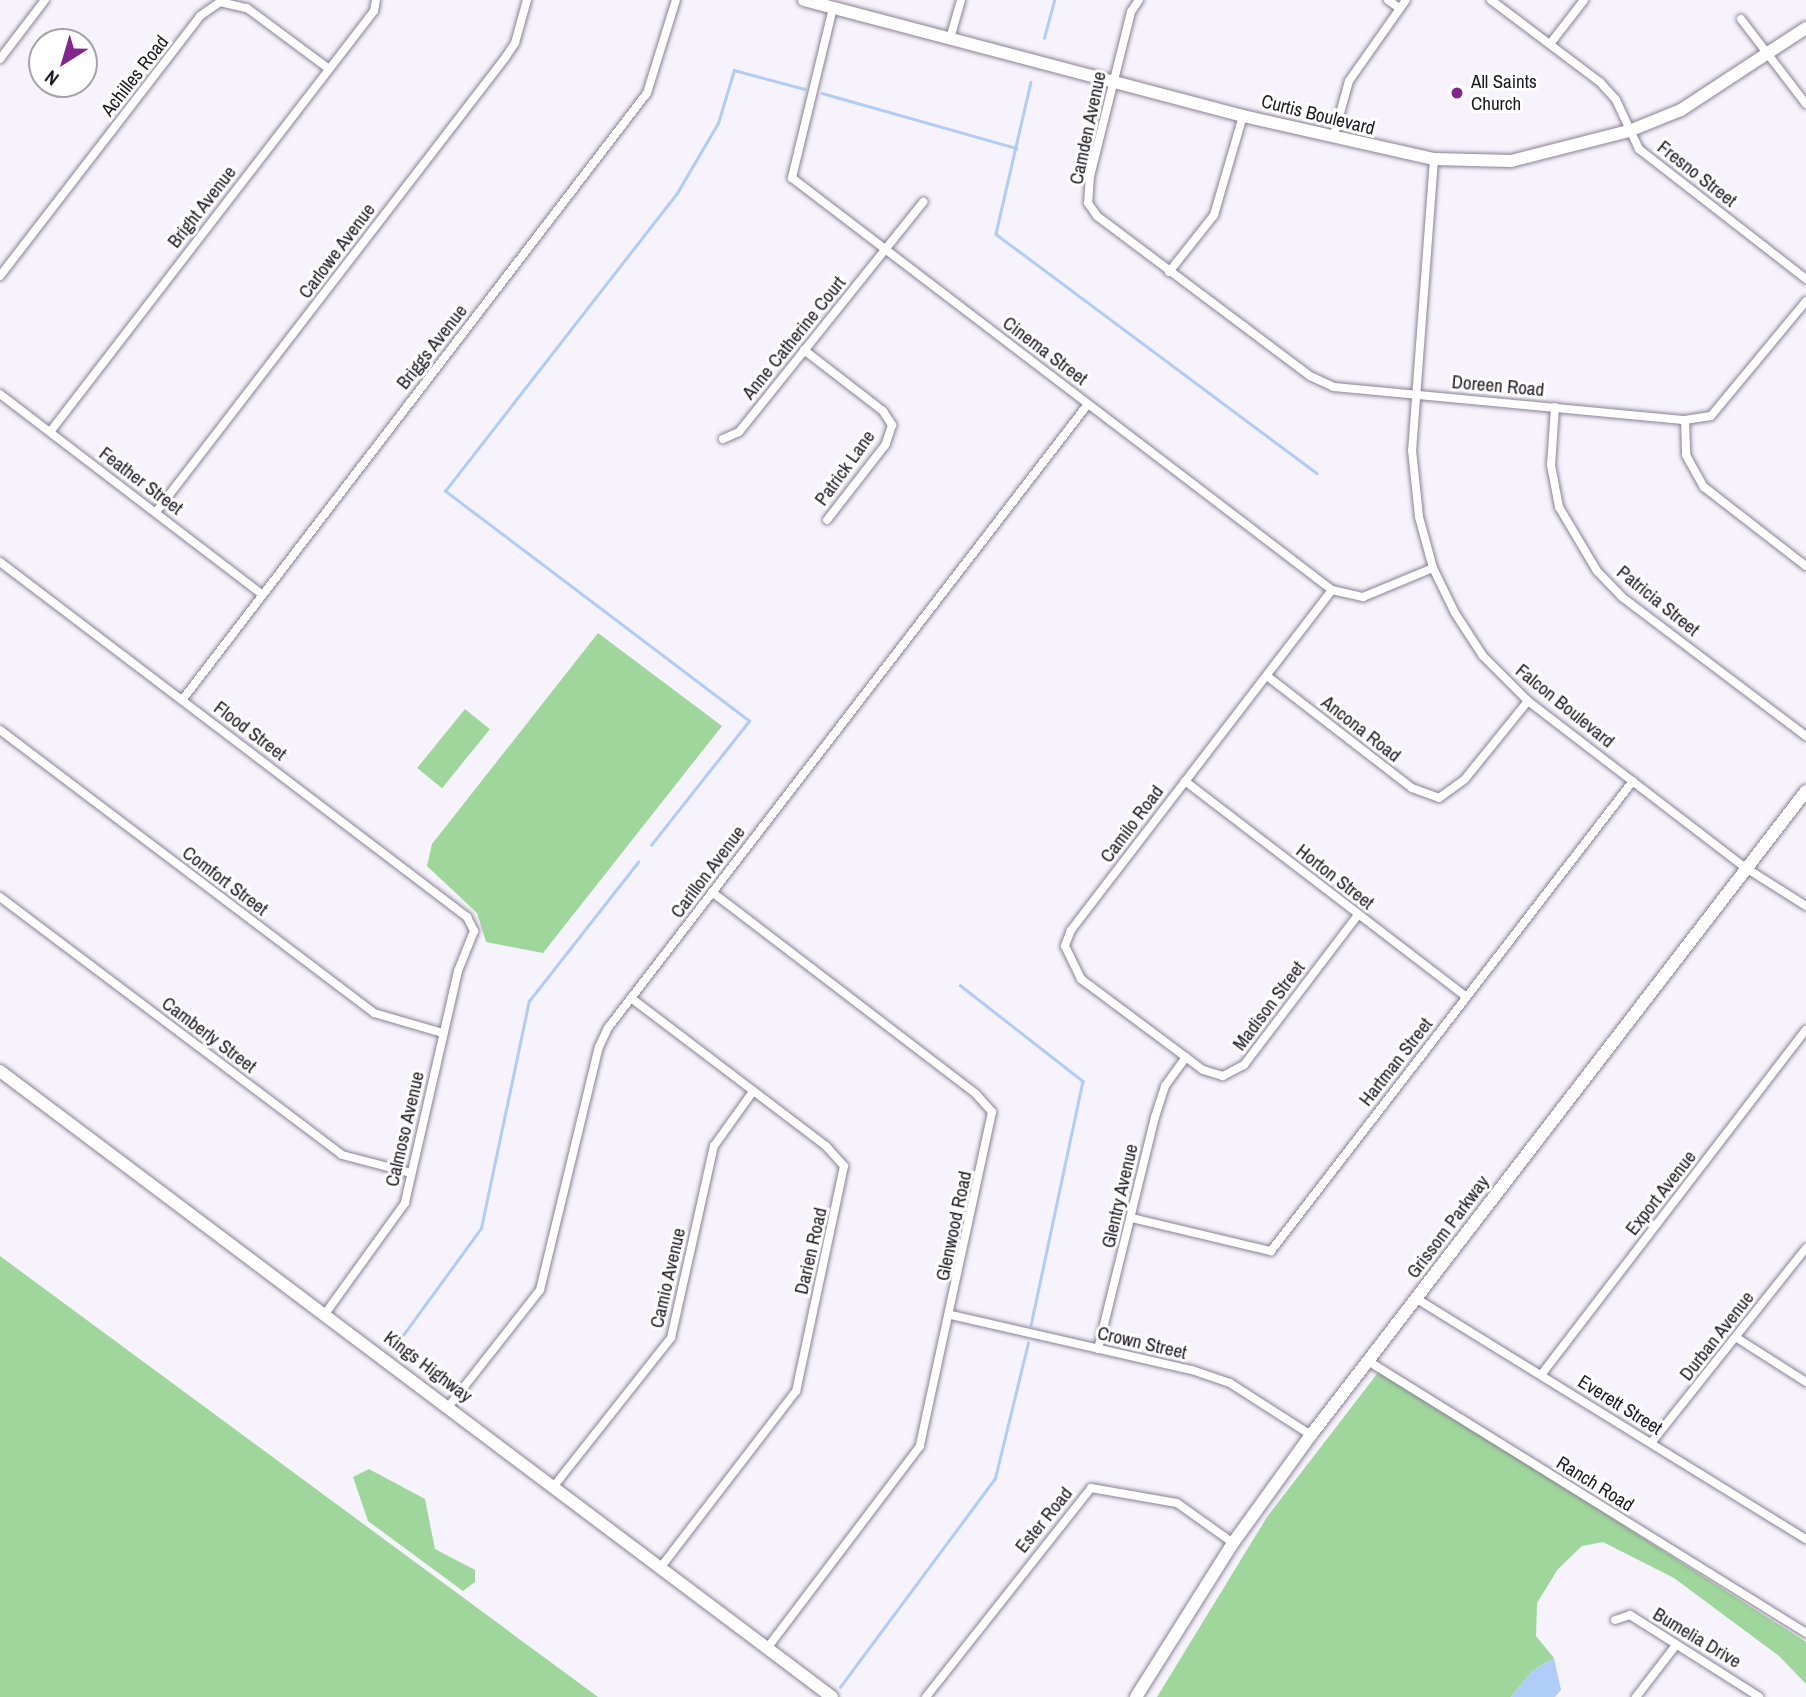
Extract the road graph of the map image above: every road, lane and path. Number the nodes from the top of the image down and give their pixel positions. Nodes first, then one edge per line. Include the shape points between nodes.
1 (45, 0) edge
2 (376, 0) edge
3 (527, 0) edge
4 (676, 0) edge
5 (804, 0) edge
6 (961, 0) edge
7 (1139, 0) edge
8 (1388, 0) edge
9 (1406, 0) edge
10 (1491, 0) edge
11 (1584, 0) edge
12 (833, 8) junction
13 (1399, 8) junction
14 (1741, 19) dead end
15 (1806, 28) edge
16 (951, 35) junction
17 (1550, 44) junction
18 (1765, 53) junction
19 (0, 59) edge
20 (329, 69) junction
21 (1114, 82) junction
22 (1806, 103) edge
23 (1243, 116) junction
24 (1629, 131) junction
25 (1333, 138) junction
26 (1434, 159) junction
27 (923, 202) dead end
28 (884, 249) junction
29 (1168, 272) junction
30 (0, 276) edge
31 (1806, 279) edge
32 (1806, 300) edge
33 (804, 350) junction
34 (0, 394) edge
35 (1413, 394) junction
36 (1088, 404) junction
37 (1555, 407) junction
38 (1685, 420) junction
39 (50, 432) junction
40 (723, 439) dead end
41 (156, 512) junction
42 (827, 520) dead end
43 (0, 562) edge
44 (1806, 566) edge
45 (1433, 568) junction
46 (1332, 590) junction
47 (262, 594) junction
48 (1267, 676) junction
49 (183, 699) junction
50 (1528, 701) junction
51 (0, 730) edge
52 (1806, 736) edge
53 (1633, 780) junction
54 (1185, 781) junction
55 (1806, 791) edge
56 (1746, 868) junction
57 (712, 892) junction
58 (0, 897) edge
59 (1806, 906) edge
60 (1358, 915) junction
61 (474, 931) joint
62 (1466, 997) junction
63 (631, 998) junction
64 (1806, 1030) edge
65 (443, 1033) junction
66 (1186, 1057) junction
67 (0, 1071) edge
68 (752, 1093) junction
69 (411, 1173) junction
70 (1132, 1218) junction
71 (1806, 1248) edge
72 (1417, 1298) junction
73 (325, 1314) junction
74 (951, 1315) junction
75 (1737, 1338) junction
76 (1098, 1349) junction
77 (1368, 1361) junction
78 (1541, 1375) junction
79 (1806, 1382) edge
80 (449, 1406) junction
81 (1311, 1435) junction
82 (1651, 1443) junction
83 (554, 1486) junction
84 (1806, 1539) edge
85 (1233, 1543) junction
86 (661, 1567) junction
87 (1615, 1620) dead end
88 (1806, 1633) edge
89 (1676, 1644) junction
90 (767, 1648) junction
91 (832, 1697) edge
92 (926, 1697) edge
93 (1136, 1697) edge
94 (1636, 1697) edge
95 (1759, 1697) edge

1 - 19 street
2 - 20 street, Bright Avenue
3 - 41 street, Carlowe Avenue via 515,43 505,58
4 - 47 street, Briggs Avenue via 647,93
5 - 12 street, Curtis Boulevard
6 - 16 street
7 - 21 street, Camden Avenue via 1131,12
8 - 13 street
9 - 13 street
10 - 17 street, Fresno Street
11 - 17 street
12 - 16 street, Curtis Boulevard
12 - 28 street, Cinema Street via 792,178
13 - 25 street via 1349,81
14 - 18 street
15 - 18 street, Curtis Boulevard
16 - 21 street, Curtis Boulevard
17 - 24 street, Fresno Street via 1601,82 1616,100
18 - 22 street
18 - 24 street, Curtis Boulevard via 1681,110
20 - 30 street, Achilles Road via 247,8 220,2 200,16
20 - 39 street, Bright Avenue
21 - 23 street, Curtis Boulevard
21 - 29 street, Camden Avenue via 1088,203
23 - 25 street, Curtis Boulevard
23 - 29 street via 1214,215
24 - 26 street, Curtis Boulevard via 1511,161
24 - 31 street, Fresno Street via 1639,149
25 - 26 street, Curtis Boulevard
26 - 35 street, Falcon Boulevard
27 - 28 street, Anne Catherine Court
28 - 33 street, Anne Catherine Court
28 - 36 street, Cinema Street
29 - 35 street, Doreen Road via 1310,376 1334,387
32 - 38 street, Doreen Road via 1727,402 1711,416
33 - 40 street, Anne Catherine Court via 739,432
33 - 42 street, Patrick Lane via 883,411 892,425 886,444
34 - 39 street, Feather Street
35 - 37 street, Doreen Road
35 - 45 street, Falcon Boulevard via 1419,517
36 - 46 street, Cinema Street
36 - 57 street, Carillon Avenue
37 - 38 street, Doreen Road
37 - 52 street, Patricia Street via 1551,465 1559,507 1597,571 1622,597
38 - 44 street via 1686,455 1704,487
39 - 41 street, Feather Street
41 - 47 street, Feather Street
43 - 49 street, Flood Street
45 - 46 street, Cinema Street via 1363,597
45 - 50 street, Falcon Boulevard via 1483,656
46 - 48 street, Camilo Road
47 - 49 street, Briggs Avenue
48 - 50 street, Ancona Road via 1412,788 1440,798 1465,779
48 - 54 street, Camilo Road
49 - 61 street, Flood Street via 467,917
50 - 53 street, Falcon Boulevard
51 - 65 street, Comfort Street via 374,1013
53 - 56 street, Falcon Boulevard
53 - 62 street, Hartman Street
54 - 60 street, Horton Street
54 - 66 street, Camilo Road via 1071,930 1065,946 1081,979
55 - 56 street, Grissom Parkway
56 - 59 street, Falcon Boulevard
56 - 72 street, Grissom Parkway
57 - 63 street, Carillon Avenue
57 - 74 street, Glenwood Road via 992,1112
58 - 69 street, Camberly Street via 342,1155
60 - 62 street, Horton Street
60 - 66 street, Madison Street via 1244,1065 1223,1076
61 - 65 street, Calmoso Avenue via 458,971
62 - 70 street, Hartman Street via 1271,1251
63 - 68 street, Darien Road
63 - 80 street, Carillon Avenue via 599,1047 540,1290
64 - 78 street, Export Avenue
65 - 69 street, Calmoso Avenue
66 - 70 street, Glentry Avenue via 1158,1106
67 - 73 street, Kings Highway
68 - 83 street, Camio Avenue via 714,1146 671,1338
68 - 86 street, Darien Road via 826,1146 844,1166 841,1186 796,1391
69 - 73 street, Calmoso Avenue via 399,1216
70 - 76 street, Glentry Avenue
71 - 75 street, Durban Avenue
72 - 77 street, Grissom Parkway
72 - 78 street, Everett Street
73 - 80 street, Kings Highway
74 - 76 street, Crown Street
74 - 90 street, Glenwood Road via 914,1458
75 - 79 street
75 - 82 street, Durban Avenue
76 - 81 street, Crown Street via 1230,1383
77 - 81 street, Grissom Parkway
77 - 88 street, Ranch Road
78 - 82 street, Everett Street
80 - 83 street, Kings Highway
81 - 85 street, Grissom Parkway
82 - 84 street, Everett Street
83 - 86 street, Kings Highway
85 - 92 street, Ester Road via 1177,1503 1091,1488
85 - 93 street, Grissom Parkway
86 - 90 street, Kings Highway
87 - 89 street, Bumelia Drive via 1630,1615
89 - 94 street
89 - 95 street, Bumelia Drive
90 - 91 street, Kings Highway

